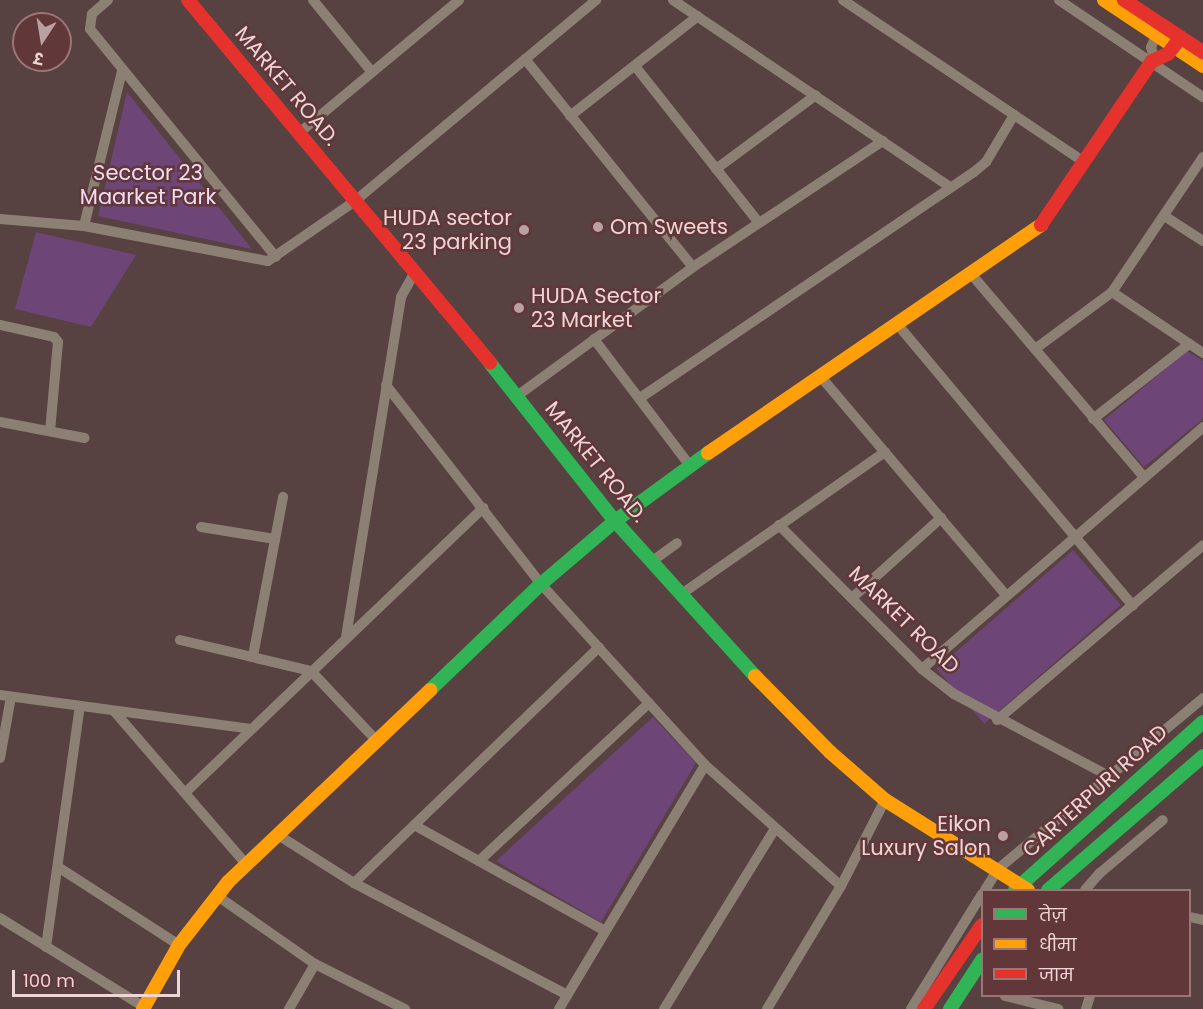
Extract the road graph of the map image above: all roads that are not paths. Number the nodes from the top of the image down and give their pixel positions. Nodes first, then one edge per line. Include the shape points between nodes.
1 (108, 0) edge
2 (188, 0) edge
3 (314, 0) edge
4 (459, 0) edge
5 (596, 0) edge
6 (673, 0) edge
7 (843, 0) edge
8 (1059, 0) edge
9 (1104, 0) edge
10 (1124, 0) edge
11 (698, 16) junction
12 (1159, 30) junction
13 (1177, 42) junction
14 (1203, 52) edge
15 (525, 59) junction
16 (1153, 60) junction
17 (635, 66) junction
18 (1203, 66) edge
19 (122, 71) junction
20 (372, 72) junction
21 (816, 95) junction
22 (1203, 97) edge
23 (1014, 115) junction
24 (570, 116) junction
25 (299, 133) junction
26 (883, 141) junction
27 (1203, 157) edge
28 (1084, 162) junction
29 (716, 169) junction
30 (950, 187) junction
31 (355, 201) junction
32 (1166, 217) junction
33 (0, 219) edge
34 (759, 223) junction
35 (84, 226) junction
36 (1203, 241) edge
37 (276, 257) junction
38 (693, 267) junction
39 (414, 274) junction
40 (972, 275) junction
41 (1112, 292) junction
42 (0, 325) edge
43 (898, 325) junction
44 (594, 339) junction
45 (1189, 344) junction
46 (1035, 349) junction
47 (1203, 352) edge
48 (820, 378) junction
49 (386, 385) junction
50 (517, 396) junction
51 (640, 398) junction
52 (1094, 419) junction
53 (0, 422) edge
54 (1203, 427) edge
55 (50, 431) junction
56 (85, 438) dead end
57 (885, 452) junction
58 (690, 466) junction
59 (1144, 477) junction
60 (282, 497) dead end
61 (483, 508) junction
62 (941, 518) junction
63 (615, 521) junction
64 (779, 525) junction
65 (201, 527) dead end
66 (1074, 537) junction
67 (275, 539) junction
68 (677, 543) dead end
69 (1203, 545) edge
70 (651, 562) junction
71 (541, 584) junction
72 (680, 595) junction
73 (1006, 595) junction
74 (852, 598) junction
75 (1133, 606) junction
76 (346, 637) junction
77 (180, 640) dead end
78 (599, 647) junction
79 (253, 656) junction
80 (922, 669) junction
81 (312, 671) junction
82 (6, 696) edge
83 (1203, 698) edge
84 (650, 703) junction
85 (80, 706) junction
86 (114, 711) junction
87 (998, 720) junction
88 (1203, 722) edge
89 (251, 729) junction
90 (377, 741) junction
91 (1203, 756) edge
92 (0, 758) edge
93 (705, 765) junction
94 (1109, 776) junction
95 (187, 791) junction
96 (885, 800) junction
97 (1163, 820) dead end
98 (414, 825) junction
99 (774, 830) junction
100 (278, 835) junction
101 (479, 861) junction
102 (247, 865) junction
103 (58, 867) junction
104 (998, 869) junction
105 (354, 883) junction
106 (841, 886) junction
107 (986, 889) edge
108 (1021, 889) edge
109 (1050, 889) edge
110 (1087, 889) edge
111 (216, 895) junction
112 (981, 897) edge
113 (0, 918) edge
114 (981, 926) edge
115 (605, 931) junction
116 (179, 945) junction
117 (46, 947) junction
118 (981, 962) edge
119 (315, 964) junction
120 (567, 995) junction
121 (1009, 997) edge
122 (143, 1008) edge
123 (289, 1009) edge
124 (405, 1009) edge
125 (559, 1009) edge
126 (664, 1009) edge
127 (767, 1009) edge
128 (910, 1009) edge
129 (924, 1009) edge
130 (950, 1009) edge
131 (1058, 1009) edge

1 - 19 street via 92,14 90,29
2 - 25 street, MARKET ROAD.
3 - 20 street
4 - 20 street
5 - 15 street
6 - 11 street
7 - 23 street
8 - 16 street
9 - 12 street
10 - 12 street
11 - 17 street
11 - 21 street
12 - 13 street
12 - 16 street via 1152,47
13 - 14 street
13 - 16 street
13 - 18 street
15 - 24 street
15 - 31 street
16 - 22 street
16 - 28 street
17 - 24 street
17 - 29 street
19 - 35 street
19 - 37 street
20 - 25 street
21 - 26 street
21 - 29 street
23 - 28 street
23 - 30 street via 986,162
24 - 38 street
25 - 31 street, MARKET ROAD.
26 - 30 street
26 - 34 street
27 - 32 street
28 - 40 street via 1045,222
29 - 34 street
30 - 51 street
31 - 37 street
31 - 39 street, MARKET ROAD.
32 - 36 street
32 - 41 street
33 - 35 street
34 - 38 street
35 - 37 street via 260,261
38 - 44 street
39 - 49 street via 401,297
39 - 50 street, MARKET ROAD.
40 - 43 street
40 - 46 street
41 - 45 street
41 - 46 street
42 - 55 street via 54,337 58,342
43 - 48 street
43 - 66 street
44 - 50 street
44 - 51 street
45 - 47 street
45 - 52 street
46 - 52 street
48 - 57 street
48 - 58 street
49 - 61 street
49 - 76 street
50 - 63 street, MARKET ROAD.
51 - 58 street
52 - 59 street
53 - 55 street
54 - 59 street
55 - 56 street
57 - 62 street
57 - 64 street
58 - 63 street
59 - 66 street
60 - 67 street
61 - 71 street
61 - 76 street
62 - 73 street
62 - 74 street
63 - 70 street, MARKET ROAD.
63 - 71 street
64 - 72 street
64 - 74 street, MARKET ROAD
65 - 67 street
66 - 73 street
66 - 75 street
67 - 79 street
68 - 70 street
69 - 75 street
70 - 72 street, MARKET ROAD.
71 - 78 street
71 - 90 street
72 - 96 street, MARKET ROAD. via 776,700
73 - 80 street
74 - 80 street, MARKET ROAD
75 - 87 street
76 - 81 street
77 - 79 street
78 - 84 street
78 - 98 street
79 - 81 street
80 - 87 street, MARKET ROAD
81 - 89 street
81 - 90 street
82 - 85 street
82 - 92 street
83 - 94 street
84 - 93 street
84 - 101 street
85 - 86 street
85 - 103 street
86 - 89 street
86 - 95 street
87 - 94 street, MARKET ROAD
88 - 108 street, CARTERPURI ROAD
89 - 95 street
90 - 100 street
91 - 109 street, CARTERPURI ROAD
93 - 99 street
93 - 115 street
94 - 104 street
95 - 102 street
96 - 104 street, MARKET ROAD.
96 - 106 street
97 - 110 street
98 - 101 street
98 - 105 street
99 - 106 street
99 - 126 street
100 - 102 street
100 - 105 street
101 - 115 street
102 - 111 street
103 - 116 street
103 - 117 street
104 - 107 street
104 - 108 street, MARKET ROAD.
105 - 120 street
106 - 127 street
111 - 116 street
111 - 119 street
112 - 128 street
113 - 117 street
114 - 129 street
115 - 120 street
116 - 122 street
117 - 122 street
118 - 130 street
119 - 123 street
119 - 124 street
120 - 125 street
121 - 131 street

